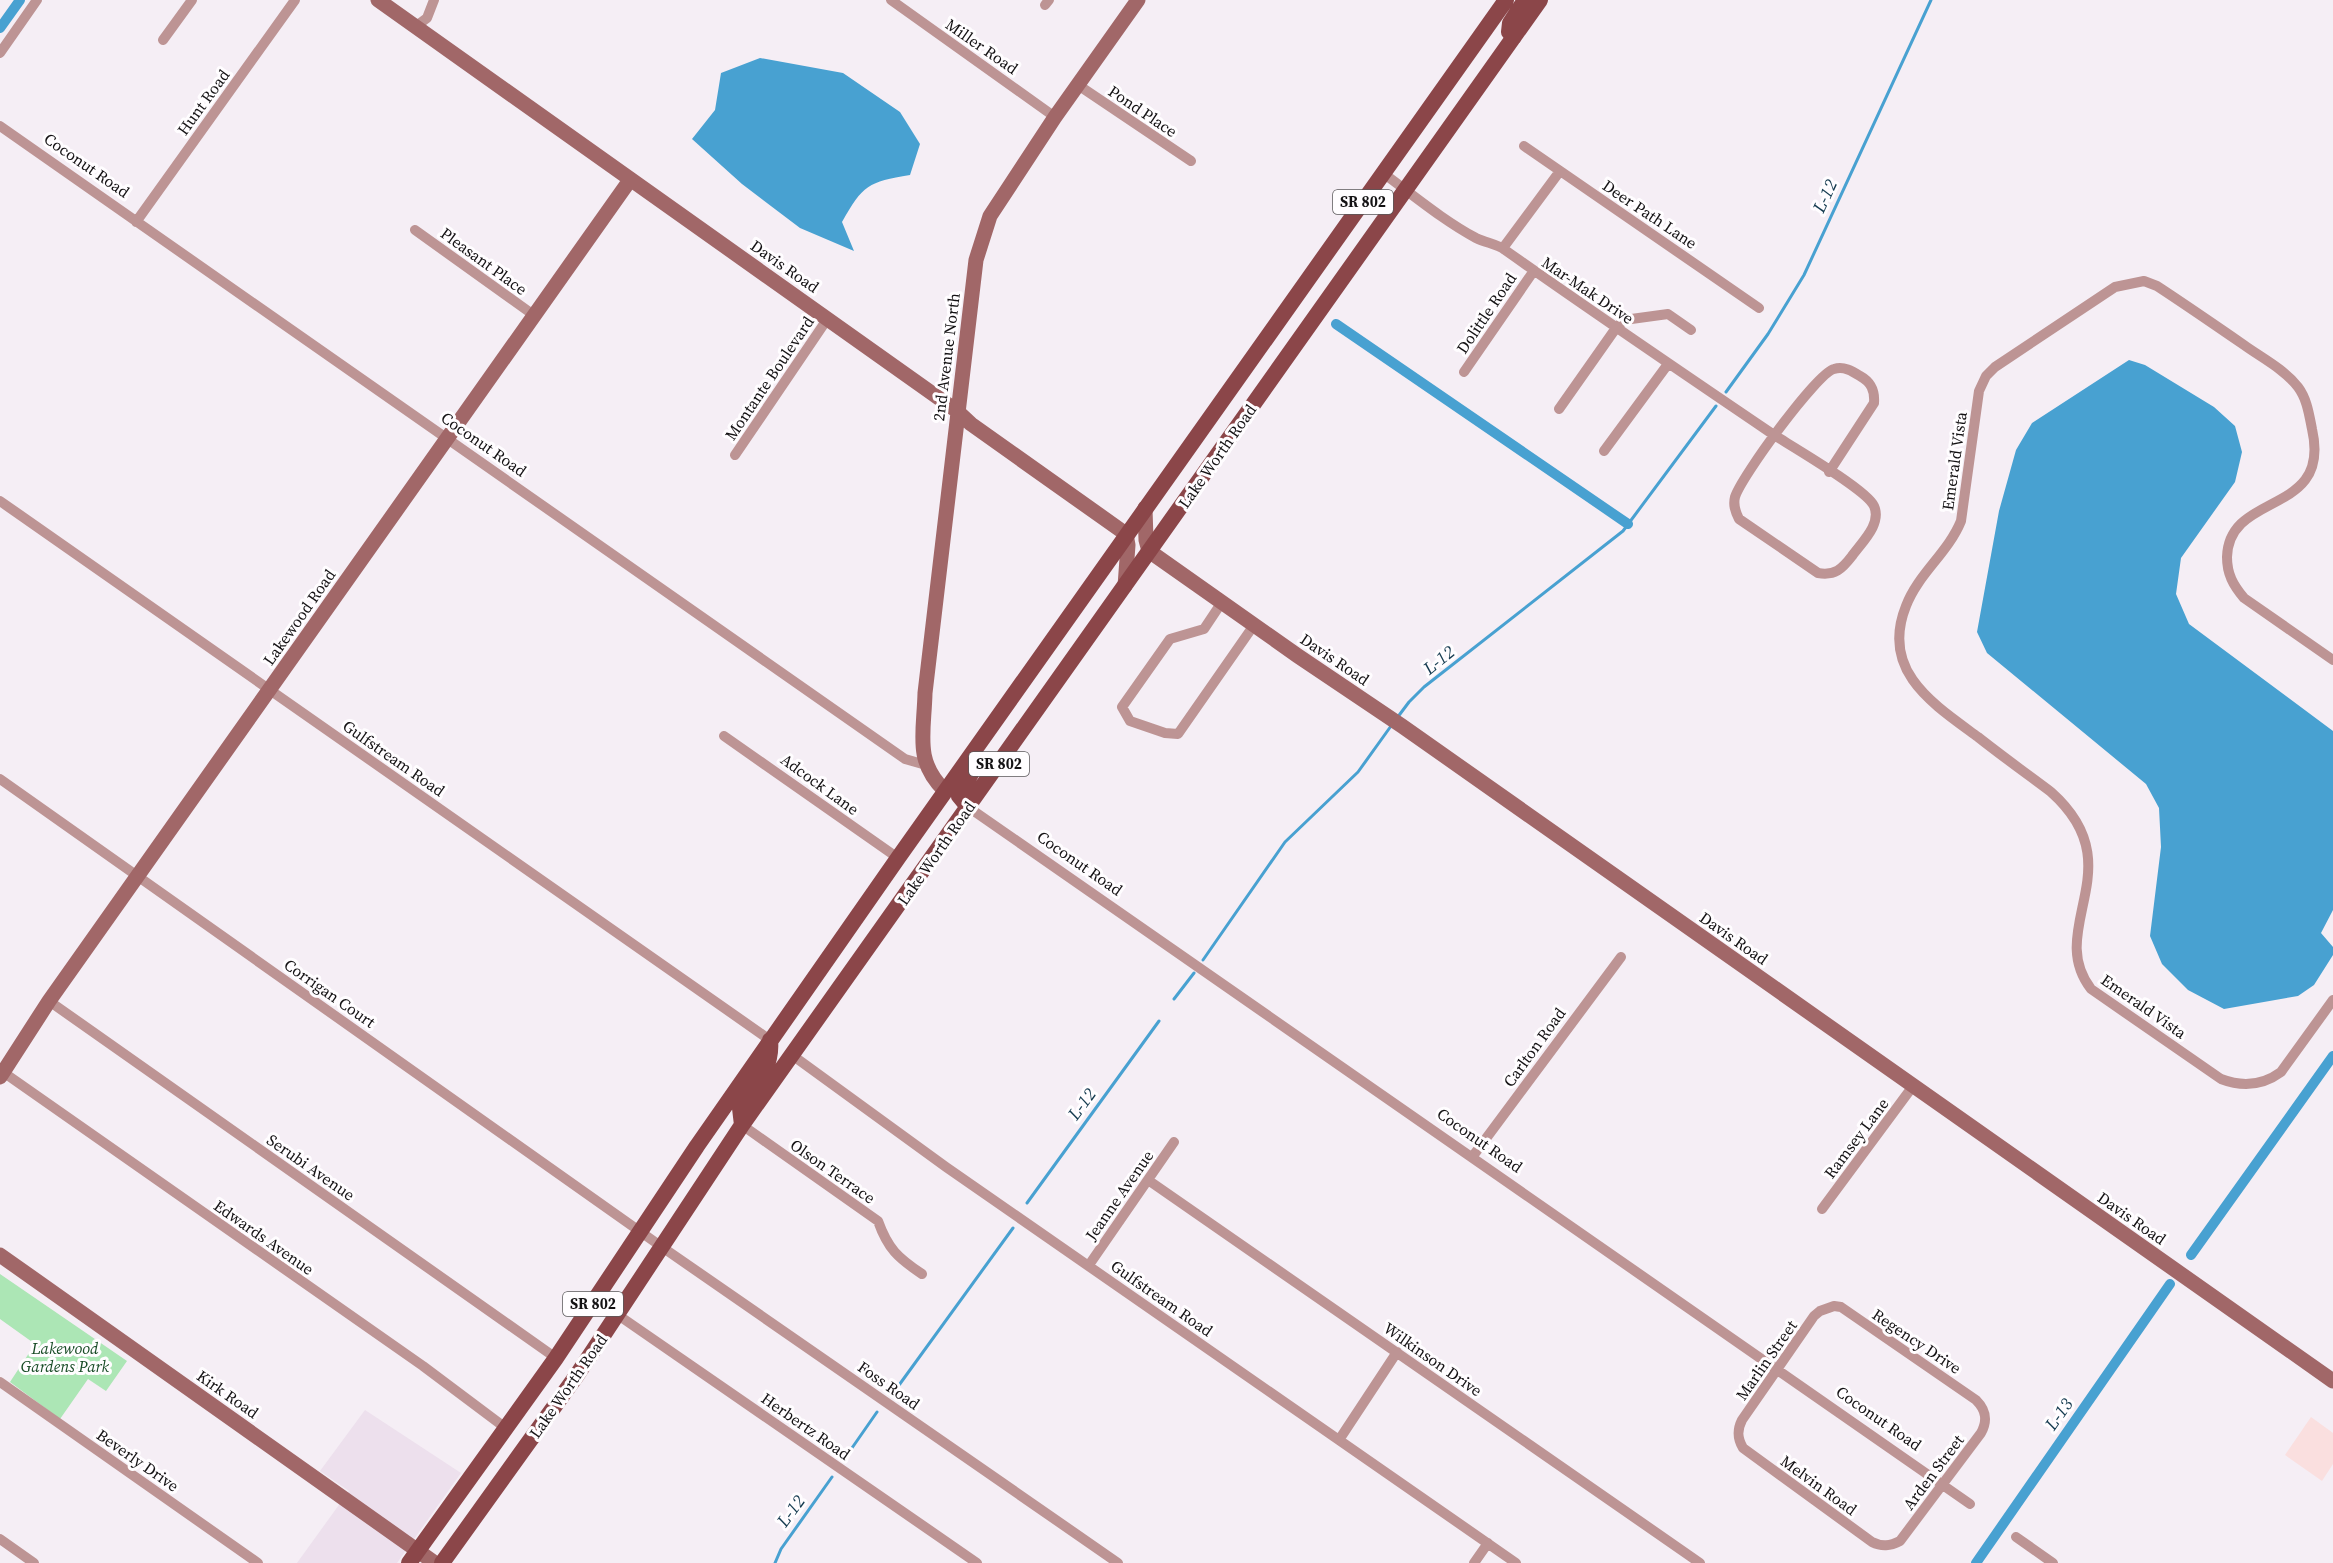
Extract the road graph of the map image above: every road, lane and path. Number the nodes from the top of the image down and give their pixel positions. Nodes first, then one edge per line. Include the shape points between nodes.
1 (37, 0) edge
2 (192, 0) edge
3 (295, 0) edge
4 (378, 0) edge
5 (891, 0) edge
6 (1138, 0) edge
7 (1506, 0) edge
8 (1525, 0) edge
9 (1540, 0) edge
10 (433, 1) edge
11 (414, 27) junction
12 (1514, 37) junction
13 (163, 40) dead end
14 (0, 53) edge
15 (1078, 85) junction
16 (1055, 117) junction
17 (0, 126) edge
18 (1524, 146) dead end
19 (1191, 162) dead end
20 (1560, 171) junction
21 (1383, 173) junction
22 (630, 180) junction
23 (1406, 190) junction
24 (136, 222) junction
25 (415, 230) dead end
26 (1503, 248) junction
27 (1533, 272) junction
28 (1759, 308) dead end
29 (535, 316) junction
30 (828, 318) junction
31 (1616, 328) junction
32 (1691, 330) dead end
33 (1668, 364) junction
34 (1464, 372) dead end
35 (1559, 409) dead end
36 (957, 411) junction
37 (1774, 435) junction
38 (447, 440) junction
39 (1604, 451) dead end
40 (735, 455) dead end
41 (1829, 472) junction
42 (0, 501) edge
43 (1145, 508) junction
44 (1126, 534) junction
45 (1149, 551) junction
46 (1125, 586) junction
47 (1222, 602) junction
48 (1254, 625) junction
49 (2333, 660) edge
50 (270, 689) junction
51 (994, 722) junction
52 (724, 736) dead end
53 (926, 765) junction
54 (0, 778) edge
55 (945, 791) junction
56 (968, 807) junction
57 (898, 858) junction
58 (924, 870) junction
59 (138, 875) junction
60 (1621, 957) dead end
61 (818, 973) junction
62 (49, 1000) junction
63 (2333, 1000) edge
64 (770, 1040) junction
65 (792, 1055) junction
66 (2, 1074) edge
67 (1913, 1086) junction
68 (742, 1125) junction
69 (1174, 1142) dead end
70 (1473, 1156) junction
71 (1148, 1180) junction
72 (1822, 1209) dead end
73 (643, 1232) junction
74 (662, 1247) junction
75 (0, 1255) edge
76 (1089, 1265) junction
77 (922, 1274) dead end
78 (1826, 1307) joint
79 (618, 1315) junction
80 (1397, 1352) junction
81 (556, 1358) junction
82 (1778, 1369) junction
83 (2333, 1380) edge
84 (0, 1382) edge
85 (1984, 1412) joint
86 (507, 1429) junction
87 (1738, 1434) joint
88 (1340, 1440) junction
89 (1943, 1484) junction
90 (1970, 1503) dead end
91 (2016, 1538) dead end
92 (0, 1539) edge
93 (1488, 1543) junction
94 (1893, 1545) joint
95 (414, 1557) edge
96 (34, 1563) edge
97 (258, 1563) edge
98 (435, 1563) edge
99 (442, 1563) edge
100 (977, 1563) edge
101 (1118, 1563) edge
102 (1474, 1563) edge
103 (1516, 1563) edge
104 (1700, 1563) edge
105 (2053, 1563) edge

1 - 14 street
2 - 13 street
3 - 24 street, Hunt Road
4 - 11 street, Davis Road
5 - 16 street, Miller Road
6 - 15 street, 2nd Avenue North
7 - 21 main road, Lake Worth Road / SR 802
8 - 12 main road via 1510,22 1509,32
9 - 12 main road, Lake Worth Road / SR 802
10 - 11 street via 427,18
11 - 22 street, Davis Road
12 - 23 main road, Lake Worth Road / SR 802
15 - 16 street, 2nd Avenue North
15 - 19 street, Pond Place
16 - 36 street, 2nd Avenue North via 990,216 982,236
17 - 24 street, Coconut Road
18 - 20 street, Deer Path Lane
20 - 26 street
20 - 28 street, Deer Path Lane
21 - 23 street, Mar-Mak Drive
21 - 43 main road, Lake Worth Road / SR 802
22 - 29 street, Lakewood Road
22 - 30 street, Davis Road
23 - 26 street, Mar-Mak Drive via 1476,238
23 - 45 main road, Lake Worth Road / SR 802
24 - 38 street, Coconut Road
25 - 29 street, Pleasant Place
26 - 27 street, Mar-Mak Drive
27 - 31 street, Mar-Mak Drive
27 - 34 street, Dolittle Road
29 - 38 street, Lakewood Road
30 - 36 street, Davis Road
30 - 40 street, Montante Boulevard
31 - 32 street via 1624,320 1668,314
31 - 33 street, Mar-Mak Drive
31 - 35 street
33 - 37 street, Mar-Mak Drive
33 - 39 street
36 - 44 street, Davis Road
36 - 53 street, 2nd Avenue North via 926,693
37 - 41 street, Mar-Mak Drive
37 - 41 street via 1827,372 1840,368 1863,378 1873,388 1874,403
37 - 41 street, Mar-Mak Drive via 1738,491 1734,505 1739,519 1818,573 1833,574 1845,565 1872,529 1876,516 1872,502
38 - 50 street, Lakewood Road
38 - 53 street, Coconut Road via 905,759
42 - 50 street, Gulfstream Road
43 - 44 main road, Lake Worth Road / SR 802
43 - 45 street
44 - 46 street
44 - 51 main road, Lake Worth Road / SR 802
45 - 46 main road, Lake Worth Road / SR 802
45 - 47 street, Davis Road
46 - 56 main road, Lake Worth Road / SR 802
47 - 48 street, Davis Road
47 - 48 street via 1203,628 1170,639 1122,707 1130,721 1178,734
48 - 67 street, Davis Road
49 - 63 street, Emerald Vista via 2244,598 2232,584 2227,568 2234,531 2245,520 2294,493 2313,467 2314,439 2306,400 2286,374 2144,281 2115,287 1986,376 1979,391 1960,521 1952,540 1906,603 1900,624 1899,645 1911,680 1929,701 2051,792 2079,822 2086,840 2089,876 2075,952 2091,990 2221,1079 2236,1084 2270,1080 2280,1072
50 - 59 street, Lakewood Road
50 - 64 street, Gulfstream Road
51 - 55 main road, Lake Worth Road / SR 802
51 - 56 main road via 986,752 961,789 959,796
52 - 57 street, Adcock Lane
53 - 55 street via 930,776
54 - 59 street, Corrigan Court
55 - 57 main road, Lake Worth Road / SR 802
55 - 58 main road via 951,809 928,848
56 - 58 main road, Lake Worth Road / SR 802
56 - 70 street, Coconut Road
57 - 61 main road, Lake Worth Road / SR 802
58 - 65 main road, Lake Worth Road / SR 802
59 - 62 street, Lakewood Road
59 - 73 street, Corrigan Court
60 - 70 street, Carlton Road
61 - 64 main road, Lake Worth Road / SR 802
61 - 65 main road via 822,986 790,1031
62 - 66 street, Lakewood Road
62 - 81 street, Serubi Avenue
64 - 68 main road via 769,1065 740,1108
64 - 73 main road, Lake Worth Road / SR 802
65 - 68 main road, Lake Worth Road / SR 802
65 - 76 street, Gulfstream Road
66 - 86 street, Edwards Avenue via 423,1366
67 - 72 street, Ramsey Lane
67 - 83 street, Davis Road
68 - 74 main road, Lake Worth Road / SR 802
68 - 77 street, Olson Terrace via 878,1221 896,1257
69 - 71 street, Jeanne Avenue
70 - 82 street, Coconut Road
71 - 76 street, Jeanne Avenue
71 - 80 street, Wilkinson Drive
73 - 74 street, Foss Road
73 - 81 main road, Lake Worth Road / SR 802
74 - 79 main road, Lake Worth Road / SR 802
74 - 101 street, Foss Road
75 - 95 street, Kirk Road
76 - 88 street, Gulfstream Road
78 - 82 street, Marlin Street via 1814,1316
78 - 85 street, Regency Drive via 1841,1307 1976,1400
79 - 99 main road, Lake Worth Road / SR 802
79 - 100 street, Herbertz Road
80 - 88 street
80 - 104 street, Wilkinson Drive
81 - 86 main road, Lake Worth Road / SR 802
82 - 87 street, Marlin Street via 1742,1420
82 - 89 street, Coconut Road
84 - 97 street, Beverly Drive
85 - 89 street, Arden Street via 1985,1426
86 - 95 main road, Lake Worth Road / SR 802
87 - 94 street, Melvin Road via 1743,1448 1872,1542
88 - 93 street, Gulfstream Road
89 - 90 street, Coconut Road
89 - 94 street, Arden Street
91 - 105 street
92 - 96 street
93 - 102 street
93 - 103 street, Gulfstream Road
95 - 98 street, Kirk Road

